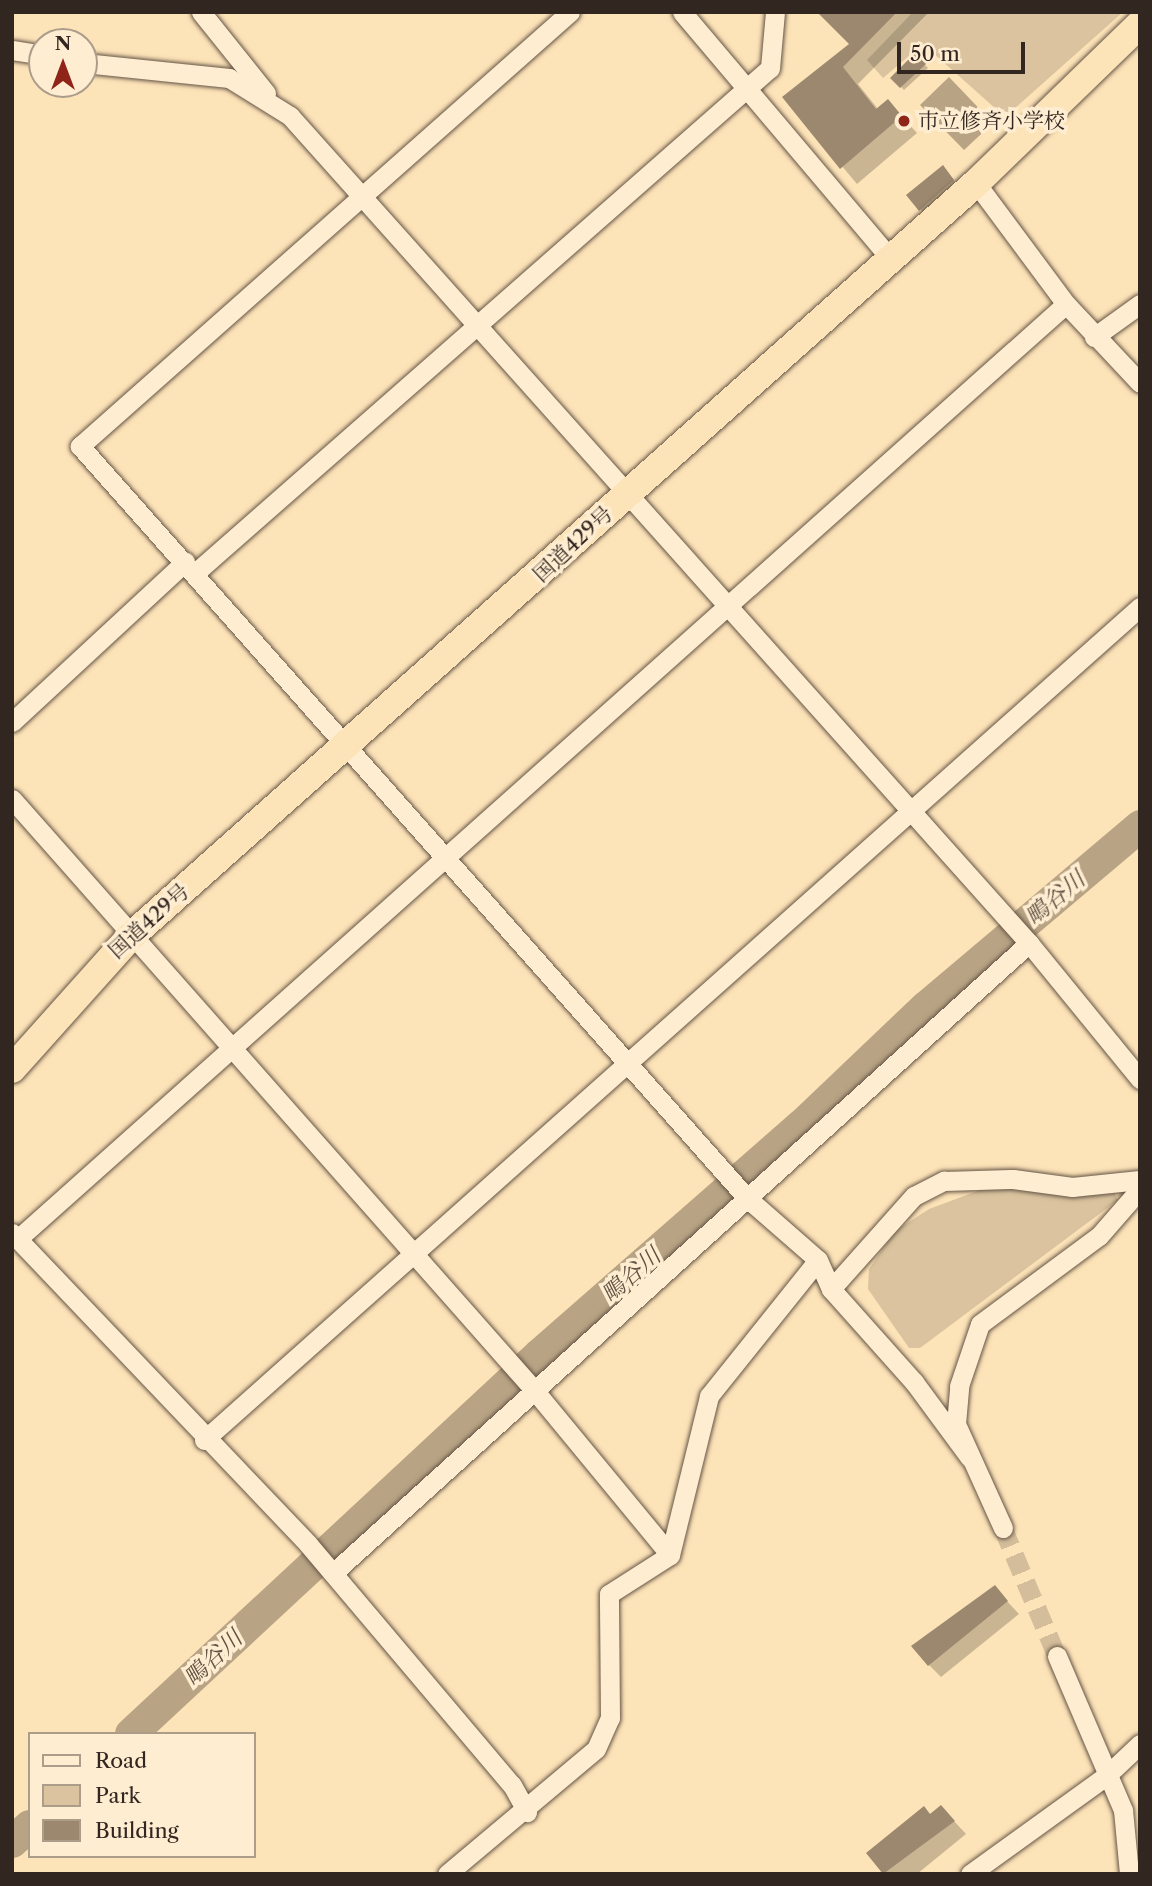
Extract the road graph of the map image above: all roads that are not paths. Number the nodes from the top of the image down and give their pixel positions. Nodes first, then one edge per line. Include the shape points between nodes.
1 (201, 12) edge
2 (570, 12) edge
3 (682, 12) edge
4 (775, 12) edge
5 (1140, 24) edge
6 (98, 64) edge
7 (748, 89) junction
8 (271, 100) junction
9 (976, 183) junction
10 (362, 196) junction
11 (889, 257) junction
12 (1066, 304) junction
13 (1140, 304) edge
14 (478, 323) junction
15 (1094, 337) junction
16 (1140, 383) edge
17 (629, 492) junction
18 (190, 568) junction
19 (728, 602) junction
20 (1140, 607) edge
21 (12, 722) edge
22 (346, 743) junction
23 (12, 799) edge
24 (909, 811) junction
25 (446, 856) junction
26 (130, 937) junction
27 (1029, 943) junction
28 (36, 1036) junction
29 (229, 1046) junction
30 (12, 1052) edge
31 (628, 1062) junction
32 (12, 1069) edge
33 (1140, 1079) edge
34 (1140, 1180) edge
35 (1140, 1189) edge
36 (747, 1198) junction
37 (17, 1234) edge
38 (413, 1254) junction
39 (818, 1260) junction
40 (831, 1289) junction
41 (535, 1391) junction
42 (204, 1440) junction
43 (970, 1458) junction
44 (1003, 1528) tunnel mouth
45 (670, 1555) junction
46 (333, 1573) junction
47 (1057, 1656) tunnel mouth
48 (1140, 1744) edge
49 (1106, 1776) junction
50 (527, 1812) junction
51 (447, 1874) edge
52 (970, 1874) edge
53 (1129, 1874) edge

1 - 8 street
2 - 10 street
3 - 7 street
4 - 7 street via 770,68
5 - 9 highway, 国道429号
6 - 8 street via 229,78
7 - 11 street
7 - 14 street
8 - 10 street
9 - 11 highway, 国道429号
9 - 12 street
10 - 14 street
10 - 18 street via 80,446
11 - 17 highway, 国道429号
12 - 15 street
12 - 19 street
13 - 15 street
14 - 17 street
14 - 18 street
15 - 16 street
17 - 19 street
17 - 22 highway, 国道429号
18 - 21 street
18 - 22 street
19 - 24 street
19 - 25 street
20 - 24 street
22 - 25 street
22 - 26 highway, 国道429号
23 - 26 street
24 - 27 street
24 - 31 street
25 - 29 street
25 - 31 street
26 - 28 highway, 国道429号
26 - 29 street
27 - 33 street
27 - 36 street
28 - 30 street
28 - 32 highway, 国道429号
29 - 37 street
29 - 38 street
31 - 36 street
31 - 38 street
34 - 40 street via 1072,1187 1013,1179 944,1181 914,1196
35 - 43 street via 1100,1236 981,1324 958,1399 957,1424
36 - 39 street
36 - 41 street
37 - 42 street
38 - 41 street
38 - 42 street
39 - 40 street
39 - 45 street via 709,1396
40 - 43 street via 914,1382
41 - 45 street
41 - 46 street
42 - 46 street
43 - 44 street
45 - 50 street via 609,1594 610,1717 596,1749
46 - 50 street
47 - 49 street
48 - 49 street
49 - 52 street
49 - 53 street via 1123,1810
50 - 51 street

